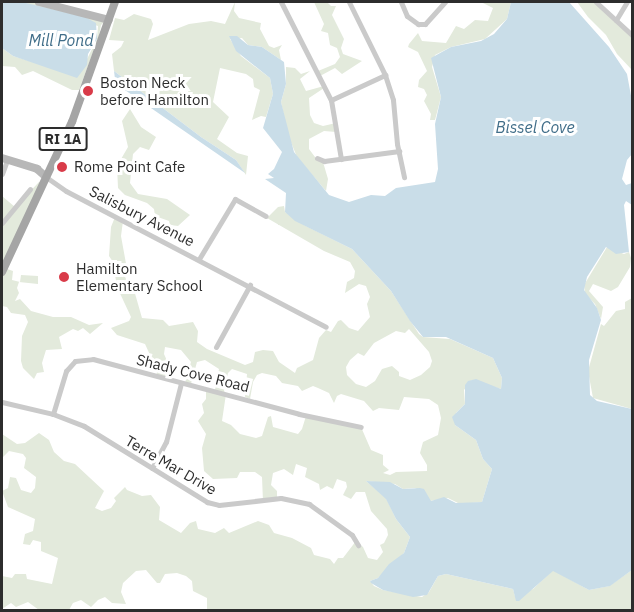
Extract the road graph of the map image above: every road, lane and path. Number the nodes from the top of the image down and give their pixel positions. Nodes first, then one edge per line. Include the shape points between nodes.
1 (39, 2) edge
2 (115, 2) edge
3 (281, 2) edge
4 (349, 2) edge
5 (401, 2) edge
6 (445, 2) edge
7 (596, 2) edge
8 (627, 2) edge
9 (110, 20) junction
10 (616, 20) junction
11 (633, 35) edge
12 (385, 75) junction
13 (331, 100) junction
14 (399, 151) junction
15 (317, 158) dead end
16 (4, 159) edge
17 (341, 159) junction
18 (2, 174) edge
19 (45, 176) junction
20 (404, 177) dead end
21 (30, 189) dead end
22 (266, 216) dead end
23 (2, 223) edge
24 (199, 259) junction
25 (2, 272) edge
26 (250, 285) junction
27 (326, 327) dead end
28 (216, 347) dead end
29 (181, 383) junction
30 (2, 402) edge
31 (54, 414) junction
32 (361, 427) dead end
33 (152, 468) junction
34 (358, 545) dead end

1 - 9 street
2 - 9 main road, RI 1A
3 - 13 street
4 - 12 street
5 - 6 street via 413,21 422,24
7 - 10 street
8 - 10 street
9 - 19 main road, RI 1A via 72,122
10 - 11 street
12 - 13 street
12 - 14 street via 393,100
13 - 17 street
14 - 17 street
14 - 20 street
15 - 17 street
16 - 18 street
16 - 19 street via 37,169
19 - 24 street, Salisbury Avenue via 66,191
19 - 25 main road, RI 1A
21 - 23 street
22 - 24 street via 235,199
24 - 26 street, Salisbury Avenue
26 - 27 street, Salisbury Avenue
26 - 28 street
29 - 31 street, Shady Cove Road via 82,359 66,371
29 - 32 street, Shady Cove Road
29 - 33 street via 166,442
30 - 31 street, Terre Mar Drive
31 - 33 street, Terre Mar Drive via 84,426
33 - 34 street, Terre Mar Drive via 219,506 281,498 309,504 352,535

